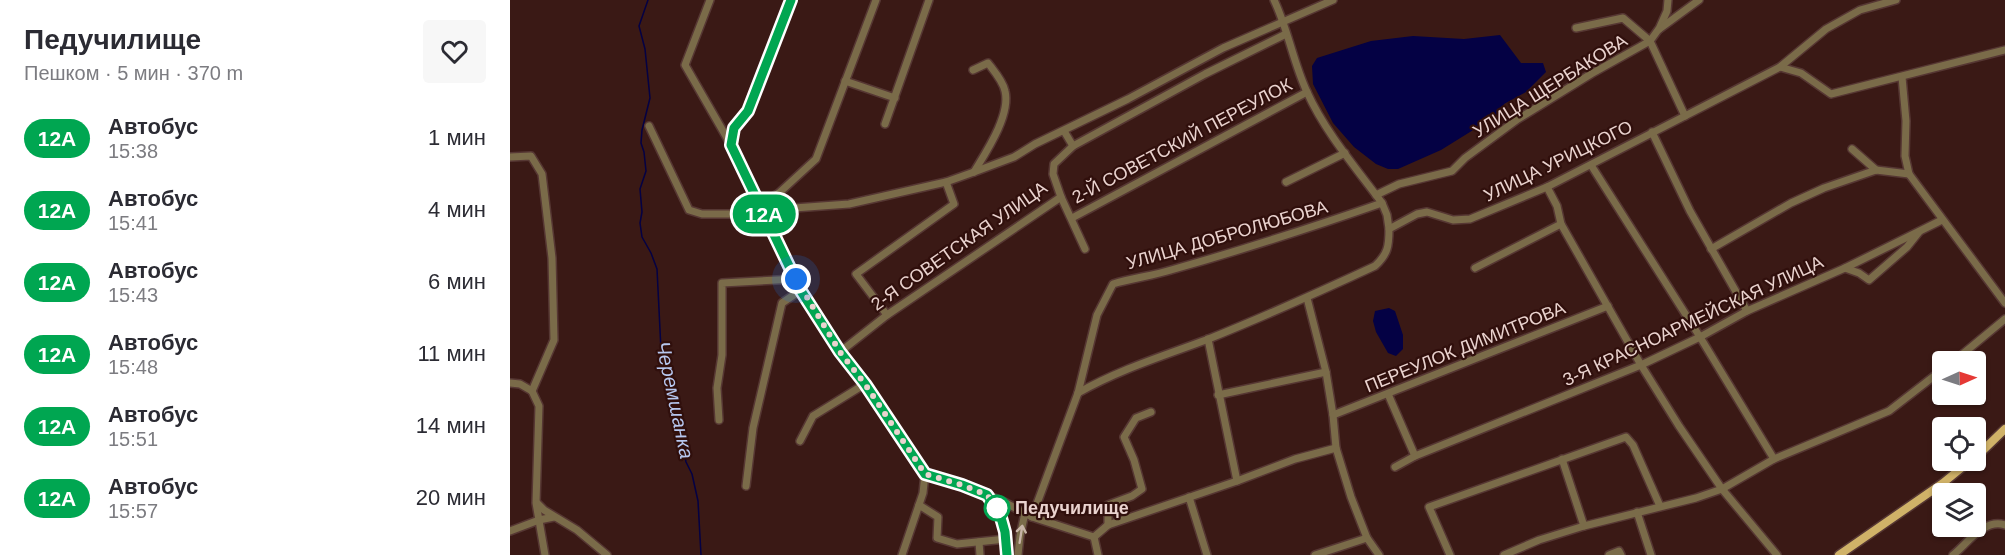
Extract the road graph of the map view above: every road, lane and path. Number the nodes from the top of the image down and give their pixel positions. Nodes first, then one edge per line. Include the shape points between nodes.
1 (710, 0) edge
2 (791, 0) edge
3 (876, 0) edge
4 (929, 0) edge
5 (1274, 0) edge
6 (1333, 0) edge
7 (1668, 0) edge
8 (1699, 0) edge
9 (1896, 0) edge
10 (1284, 20) junction
11 (1576, 28) dead end
12 (1658, 30) junction
13 (1286, 34) junction
14 (1650, 41) junction
15 (2005, 50) edge
16 (1780, 67) junction
17 (973, 70) dead end
18 (1902, 77) junction
19 (845, 81) junction
20 (1307, 92) junction
21 (895, 98) junction
22 (1685, 116) junction
23 (885, 124) dead end
24 (649, 126) dead end
25 (1064, 131) junction
26 (1652, 132) junction
27 (731, 145) junction
28 (1073, 146) junction
29 (1852, 148) dead end
30 (1345, 153) junction
31 (510, 157) edge
32 (1591, 165) junction
33 (1876, 170) junction
34 (974, 172) junction
35 (1909, 174) junction
36 (946, 182) junction
37 (1287, 182) dead end
38 (1547, 187) junction
39 (1376, 195) junction
40 (1061, 197) junction
41 (771, 199) junction
42 (1382, 203) junction
43 (760, 205) junction
44 (1072, 218) junction
45 (1942, 220) junction
46 (1561, 224) junction
47 (1389, 229) junction
48 (1920, 230) junction
49 (1085, 249) dead end
50 (1711, 249) junction
51 (1475, 268) dead end
52 (1845, 268) junction
53 (796, 279) junction
54 (801, 291) junction
55 (1307, 298) junction
56 (2005, 303) edge
57 (1608, 306) junction
58 (1747, 311) junction
59 (887, 315) junction
60 (2005, 319) edge
61 (1700, 337) junction
62 (1208, 339) junction
63 (1966, 351) edge
64 (840, 352) junction
65 (1641, 365) junction
66 (1326, 372) junction
67 (1932, 378) edge
68 (510, 383) edge
69 (865, 384) junction
70 (532, 391) junction
71 (1078, 393) junction
72 (1218, 394) junction
73 (1389, 394) junction
74 (1151, 412) dead end
75 (1334, 415) junction
76 (719, 420) dead end
77 (2005, 429) edge
78 (800, 441) dead end
79 (1986, 447) edge
80 (1336, 448) junction
81 (1415, 456) junction
82 (1562, 459) junction
83 (1773, 459) junction
84 (1395, 467) dead end
85 (1957, 471) edge
86 (925, 474) junction
87 (1237, 481) junction
88 (1942, 483) edge
89 (746, 486) dead end
90 (1722, 489) junction
91 (1932, 491) edge
92 (987, 495) junction
93 (1188, 497) junction
94 (537, 503) junction
95 (919, 505) junction
96 (1660, 506) junction
97 (1637, 512) junction
98 (1028, 515) junction
99 (554, 517) junction
100 (539, 520) junction
101 (1108, 525) junction
102 (2005, 525) edge
103 (1584, 526) junction
104 (1986, 527) edge
105 (510, 531) edge
106 (1094, 537) junction
107 (1972, 537) edge
108 (1366, 538) junction
109 (1006, 539) junction
110 (979, 542) junction
111 (545, 555) edge
112 (607, 555) edge
113 (902, 555) edge
114 (980, 555) edge
115 (1007, 555) edge
116 (1018, 555) edge
117 (1098, 555) edge
118 (1207, 555) edge
119 (1315, 555) edge
120 (1379, 555) edge
121 (1450, 555) edge
122 (1504, 555) edge
123 (1609, 555) edge
124 (1621, 555) edge
125 (1651, 555) edge
126 (1777, 555) edge
127 (1839, 555) edge
128 (1953, 555) edge

1 - 27 street via 686,65
2 - 27 street via 748,111 734,128
3 - 19 street
4 - 21 street
5 - 10 street
6 - 10 street
7 - 12 street
8 - 12 street, УЛИЦА ЩЕРБАКОВА
9 - 16 street, УЛИЦА УРИЦКОГО via 1860,10 1826,29
10 - 13 street
10 - 25 street
11 - 14 street via 1623,18
12 - 14 street, УЛИЦА ЩЕРБАКОВА
13 - 20 street
13 - 28 street, 2-Я СОВЕТСКАЯ УЛИЦА
14 - 22 street
14 - 39 street, УЛИЦА ЩЕРБАКОВА via 1518,119 1452,171 1399,184
15 - 18 street
16 - 18 street via 1801,73 1831,94
16 - 22 street, УЛИЦА УРИЦКОГО
17 - 34 street via 988,63 1006,93 1005,110
18 - 35 street
19 - 21 street
19 - 41 street via 816,159
20 - 30 street
20 - 44 street, 2-Й СОВЕТСКИЙ ПЕРЕУЛОК
21 - 23 street
22 - 26 street, УЛИЦА УРИЦКОГО
24 - 43 street via 689,210 732,214
25 - 28 street
25 - 34 street
26 - 32 street, УЛИЦА УРИЦКОГО
26 - 50 street
27 - 43 street
28 - 40 street, 2-Я СОВЕТСКАЯ УЛИЦА via 1054,164 1053,174
29 - 33 street
30 - 37 street
30 - 39 street
31 - 70 street via 531,156 542,174 552,258 554,340
32 - 38 street, УЛИЦА УРИЦКОГО
32 - 61 street
33 - 35 street
33 - 50 street via 1791,203
34 - 36 street
35 - 45 street
36 - 41 street via 849,204 794,208
36 - 59 street via 954,204 856,274
38 - 46 street
38 - 47 street, УЛИЦА УРИЦКОГО via 1470,219 1453,220 1427,212
39 - 42 street
40 - 44 street
40 - 59 street, 2-Я СОВЕТСКАЯ УЛИЦА
41 - 43 street
42 - 47 street
42 - 71 street, УЛИЦА ДОБРОЛЮБОВА via 1196,263 1113,284 1097,315
43 - 53 street
44 - 49 street
45 - 48 street, 3-Я КРАСНОАРМЕЙСКАЯ УЛИЦА
45 - 56 street
46 - 51 street
46 - 57 street
47 - 55 street via 1389,248 1375,266
48 - 52 street, 3-Я КРАСНОАРМЕЙСКАЯ УЛИЦА
48 - 52 street via 1907,247 1869,280
50 - 58 street
52 - 58 street, 3-Я КРАСНОАРМЕЙСКАЯ УЛИЦА
53 - 54 street
53 - 76 street via 722,283
54 - 64 street
54 - 89 street via 782,303 753,429
55 - 62 street
55 - 66 street
57 - 65 street
57 - 73 street, ПЕРЕУЛОК ДИМИТРОВА
58 - 61 street, 3-Я КРАСНОАРМЕЙСКАЯ УЛИЦА
59 - 64 street, 2-Я СОВЕТСКАЯ УЛИЦА
60 - 63 street
61 - 65 street, 3-Я КРАСНОАРМЕЙСКАЯ УЛИЦА
61 - 83 street
62 - 71 street
62 - 72 street
64 - 69 street
65 - 81 street, 3-Я КРАСНОАРМЕЙСКАЯ УЛИЦА
65 - 90 street
66 - 72 street
66 - 75 street
67 - 83 street via 1888,411
68 - 70 street
69 - 78 street via 813,416
69 - 86 street
70 - 94 street via 539,406
71 - 98 street, УЛИЦА ДОБРОЛЮБОВА
72 - 87 street
73 - 75 street, ПЕРЕУЛОК ДИМИТРОВА
73 - 81 street
74 - 101 street via 1136,418 1124,437 1142,489 1108,505
75 - 80 street
77 - 79 main road
80 - 87 street
80 - 108 street
81 - 84 street, 3-Я КРАСНОАРМЕЙСКАЯ УЛИЦА
82 - 96 street via 1626,437
82 - 103 street
82 - 121 street via 1429,507
83 - 90 street
85 - 88 main road
86 - 92 street
86 - 95 street
87 - 93 street
90 - 96 street
90 - 126 street
91 - 127 main road
92 - 98 street
92 - 109 street via 1000,514
93 - 101 street
93 - 118 street
94 - 99 street
94 - 100 street
95 - 110 street via 939,517 937,538 957,544
95 - 113 street
96 - 97 street
97 - 103 street
97 - 125 street
98 - 106 street
116 -> 98 street, УЛИЦА ДОБРОЛЮБОВА
99 - 100 street
99 - 112 street via 578,530
100 - 105 street
100 - 111 street
101 - 106 street
102 - 104 street
103 - 122 street
106 - 117 street
107 - 128 street
108 - 119 street
108 - 120 street
109 - 110 street
109 - 115 street
110 - 114 street
123 - 124 street via 1619,551

